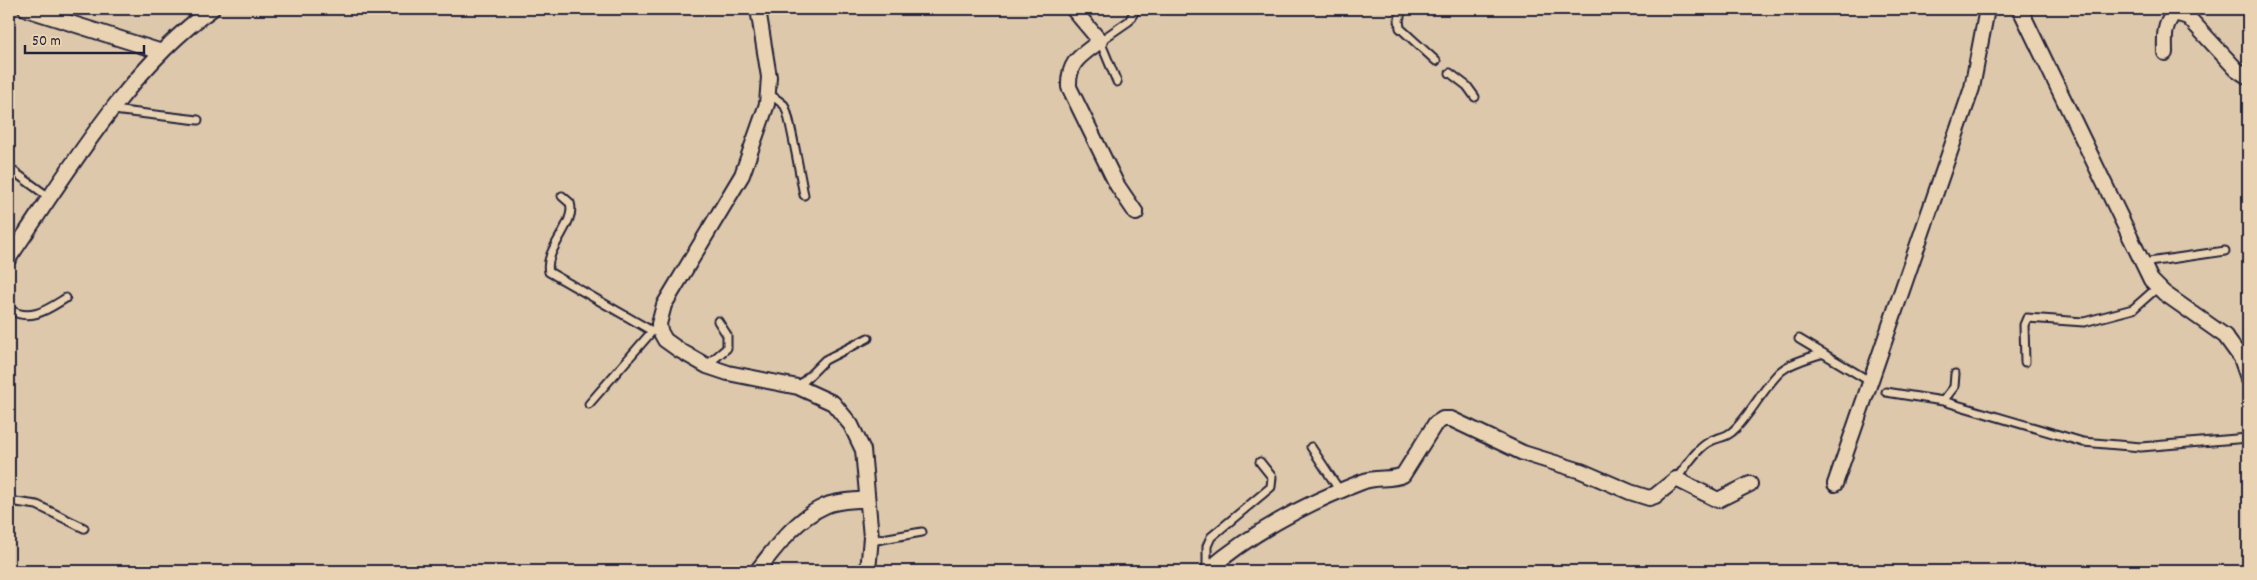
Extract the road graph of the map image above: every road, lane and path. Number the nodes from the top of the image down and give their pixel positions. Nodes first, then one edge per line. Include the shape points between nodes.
1 (26, 9) edge
2 (212, 9) edge
3 (758, 9) edge
4 (1073, 9) edge
5 (1136, 9) edge
6 (1402, 9) edge
7 (1987, 9) edge
8 (2020, 9) edge
9 (1100, 41) junction
10 (162, 52) junction
11 (2165, 53) dead end
12 (1436, 61) dead end
13 (1450, 72) dead end
14 (2248, 76) edge
15 (1117, 82) dead end
16 (768, 93) junction
17 (1476, 96) dead end
18 (113, 110) junction
19 (198, 120) dead end
20 (9, 168) edge
21 (804, 195) dead end
22 (562, 196) dead end
23 (50, 198) junction
24 (1136, 213) dead end
25 (2225, 252) dead end
26 (9, 258) edge
27 (2141, 263) junction
28 (2158, 287) junction
29 (66, 298) dead end
30 (9, 309) edge
31 (718, 321) dead end
32 (655, 327) junction
33 (868, 338) dead end
34 (1799, 339) dead end
35 (1823, 353) junction
36 (2025, 362) dead end
37 (707, 366) junction
38 (1955, 374) dead end
39 (2248, 378) edge
40 (798, 387) junction
41 (1872, 387) junction
42 (1886, 392) dead end
43 (1943, 401) junction
44 (589, 404) dead end
45 (2248, 438) edge
46 (1311, 447) dead end
47 (1260, 462) dead end
48 (1676, 479) junction
49 (1750, 484) dead end
50 (1835, 484) dead end
51 (1341, 491) junction
52 (867, 499) junction
53 (9, 501) edge
54 (84, 528) dead end
55 (922, 532) dead end
56 (871, 542) junction
57 (757, 571) edge
58 (868, 571) edge
59 (1207, 571) edge

1 - 10 street
2 - 10 street
3 - 16 street via 769,77
4 - 9 street
5 - 9 lane via 1129,21
6 - 12 lane via 1400,28
7 - 41 street via 1972,88
8 - 27 street
9 - 15 lane
9 - 24 street via 1071,66 1069,87 1118,185
10 - 18 street
11 - 14 street via 2167,24 2173,15 2178,14 2188,17 2236,69
13 - 17 lane
16 - 21 lane via 785,106 790,118
16 - 32 street via 742,175 664,305
18 - 19 lane
18 - 23 street
20 - 23 lane
22 - 32 lane via 570,204 571,213 550,257 549,272
23 - 26 street
25 - 27 lane
27 - 28 street
28 - 36 lane via 2132,309 2084,322 2027,318 2024,325
28 - 39 street via 2225,336 2241,358
29 - 30 lane via 32,315
31 - 37 lane via 727,335 727,348
32 - 37 street via 665,340
32 - 44 lane
33 - 40 lane via 825,360
34 - 35 lane
35 - 41 lane
35 - 48 lane via 1779,372 1737,428 1704,446
37 - 40 street
38 - 43 lane via 1954,388
40 - 52 street via 833,403 851,425 862,450
41 - 50 street
42 - 43 lane
43 - 45 lane via 2083,442 2141,447
46 - 51 lane
47 - 59 lane via 1272,477 1271,487 1211,537 1206,546
48 - 49 street via 1710,498 1721,500
48 - 51 street via 1655,496 1644,496 1523,453 1447,418 1435,424 1403,475 1364,481
51 - 59 street via 1304,508 1232,550
52 - 56 street
52 - 57 street via 826,505 814,511
53 - 54 lane via 37,505
55 - 56 lane
56 - 58 street

